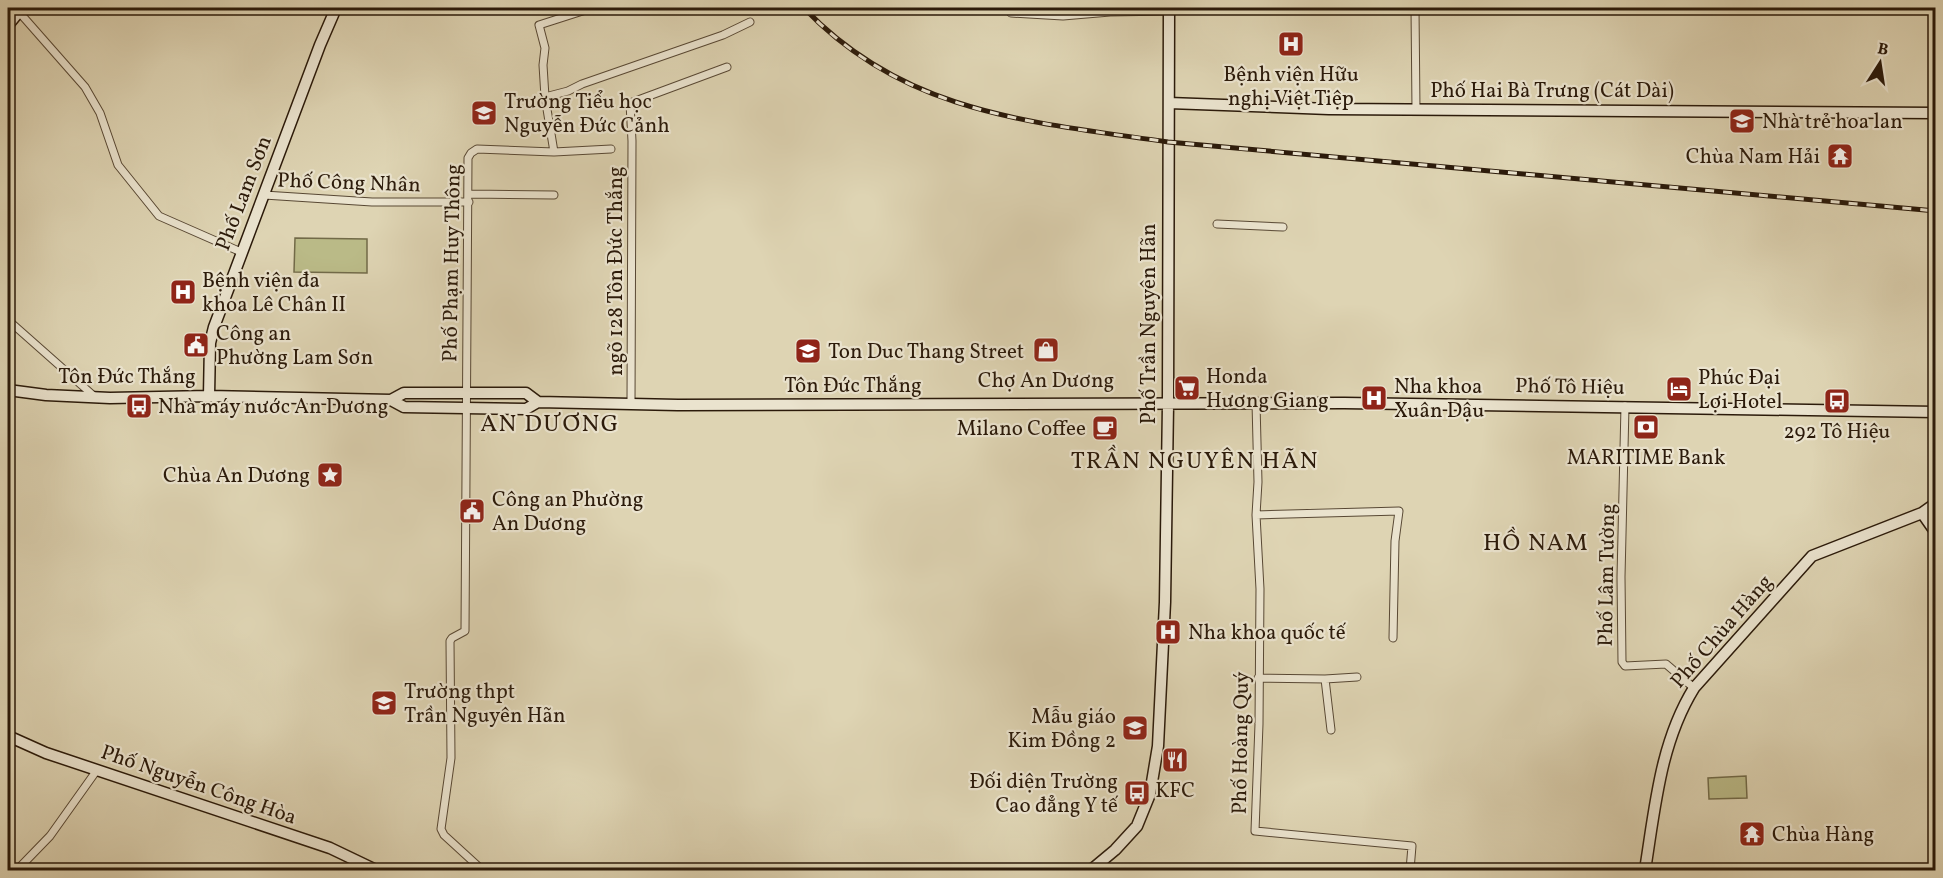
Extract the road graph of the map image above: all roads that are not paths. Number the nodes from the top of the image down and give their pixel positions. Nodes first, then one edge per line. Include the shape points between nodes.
1 (336, 8) edge
2 (592, 8) edge
3 (1415, 8) edge
4 (1169, 9) edge
5 (20, 10) edge
6 (1011, 13) dead end
7 (750, 22) dead end
8 (8, 25) edge
9 (727, 67) dead end
10 (545, 97) junction
11 (1169, 103) junction
12 (1416, 110) junction
13 (1935, 113) edge
14 (611, 149) dead end
15 (554, 152) junction
16 (264, 195) junction
17 (554, 195) dead end
18 (469, 198) junction
19 (1217, 224) dead end
20 (1283, 226) dead end
21 (242, 252) junction
22 (8, 320) edge
23 (8, 390) edge
24 (465, 393) junction
25 (209, 396) junction
26 (95, 397) junction
27 (391, 400) junction
28 (538, 402) junction
29 (1256, 403) junction
30 (631, 404) junction
31 (1168, 405) junction
32 (1625, 406) junction
33 (465, 408) junction
34 (1935, 412) edge
35 (1935, 503) edge
36 (1922, 513) junction
37 (1256, 515) junction
38 (1935, 533) edge
39 (1393, 638) dead end
40 (1357, 677) dead end
41 (1258, 678) junction
42 (1325, 680) junction
43 (1694, 688) junction
44 (1331, 730) dead end
45 (8, 736) edge
46 (97, 770) junction
47 (17, 870) edge
48 (376, 870) edge
49 (480, 870) edge
50 (1091, 870) edge
51 (1410, 870) edge
52 (1645, 870) edge

1 - 16 main road, Phố Lam Sơn
2 - 10 street via 539,25 545,48
3 - 12 street
4 - 6 street via 1063,16
4 - 11 main road, Phố Trần Nguyên Hãn
5 - 8 main road
5 - 21 street via 85,87 100,113 118,165 159,216
7 - 10 street
9 - 30 street, ngõ 128 Tôn Đức Thắng via 630,103
10 - 15 street
11 - 12 main road, Phố Hai Bà Trưng (Cát Dài)
11 - 31 main road, Phố Trần Nguyên Hãn
12 - 13 main road, Phố Hai Bà Trưng (Cát Dài)
14 - 15 street, Phố Phạm Huy Thông
15 - 18 street, Phố Phạm Huy Thông via 477,149 468,158
16 - 18 street, Phố Công Nhân via 372,202
16 - 21 main road, Phố Lam Sơn
17 - 18 street, Phố Công Nhân
18 - 24 street, Phố Phạm Huy Thông
19 - 20 street
21 - 25 main road, Phố Lam Sơn via 210,343
22 - 26 street
23 - 26 main road, Tôn Đức Thắng
24 - 27 main road, Tôn Đức Thắng via 404,393
24 - 28 main road, Tôn Đức Thắng via 526,393
24 - 33 street, Phố Phạm Huy Thông
25 - 26 main road, Tôn Đức Thắng
25 - 27 main road, Tôn Đức Thắng
27 - 33 main road, Tôn Đức Thắng via 404,407
28 - 30 main road, Tôn Đức Thắng
28 - 33 main road, Tôn Đức Thắng via 526,408
29 - 31 main road, Phố Tô Hiệu
29 - 32 main road, Phố Tô Hiệu
29 - 37 street, Phố Hoàng Quý
30 - 31 main road, Tôn Đức Thắng
31 - 50 main road, Phố Trần Nguyên Hãn via 1158,746 1150,794 1137,826
32 - 34 main road, Phố Tô Hiệu
32 - 43 street, Phố Lâm Tường via 1622,662 1625,666 1666,664
33 - 49 street, Phố Phạm Huy Thông via 465,631 450,641 451,758 441,829
35 - 36 main road, Phố Chùa Hàng
36 - 38 main road
36 - 43 main road, Phố Chùa Hàng via 1812,555
37 - 39 street via 1399,511
37 - 41 street, Phố Hoàng Quý via 1260,589
40 - 42 street
41 - 42 street
41 - 51 street, Phố Hoàng Quý via 1255,831 1412,846
42 - 44 street
43 - 52 main road, Phố Chùa Hàng via 1677,717 1664,756
45 - 46 main road, Phố Nguyễn Công Hòa
46 - 47 street via 50,836
46 - 48 main road, Phố Nguyễn Công Hòa via 330,848

